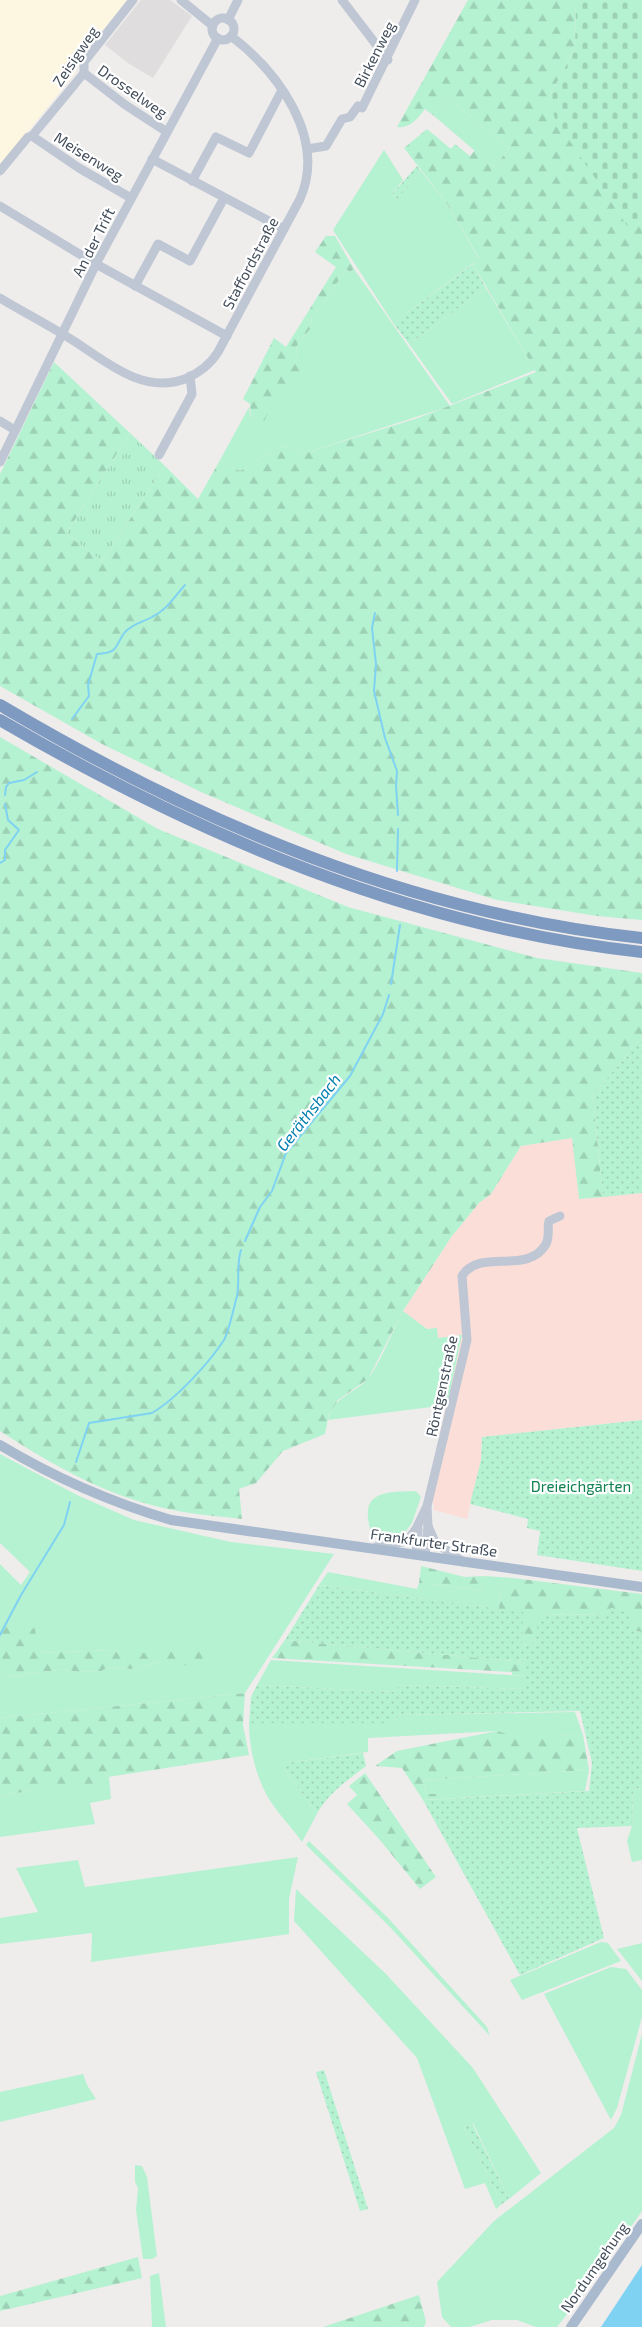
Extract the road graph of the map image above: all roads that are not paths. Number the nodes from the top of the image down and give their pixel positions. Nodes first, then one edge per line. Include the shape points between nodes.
1 (133, 0) edge
2 (181, 0) edge
3 (238, 0) edge
4 (342, 0) edge
5 (415, 0) edge
6 (228, 20) junction
7 (213, 26) junction
8 (231, 36) junction
9 (218, 38) junction
10 (388, 60) junction
11 (84, 73) junction
12 (282, 90) junction
13 (167, 132) junction
14 (32, 136) junction
15 (307, 149) junction
16 (152, 159) junction
17 (0, 170) edge
18 (192, 181) junction
19 (131, 198) junction
20 (224, 198) junction
21 (0, 206) edge
22 (284, 229) junction
23 (96, 264) junction
24 (135, 286) junction
25 (0, 298) edge
26 (62, 334) junction
27 (227, 336) junction
28 (190, 376) junction
29 (0, 421) edge
30 (15, 430) junction
31 (160, 455) dead end
32 (0, 462) edge
33 (0, 704) edge
34 (0, 720) edge
35 (642, 938) edge
36 (642, 952) edge
37 (560, 1216) dead end
38 (0, 1445) edge
39 (427, 1506) junction
40 (418, 1526) junction
41 (428, 1526) junction
42 (374, 1548) junction
43 (421, 1555) junction
44 (463, 1562) junction
45 (642, 1587) edge
46 (642, 2224) edge
47 (638, 2233) edge
48 (571, 2327) edge

1 - 11 street, Zeisigweg via 84,62
2 - 7 street
3 - 6 street
4 - 10 street
5 - 10 street, Birkenweg
6 - 7 street via 217,20
6 - 8 street via 234,27
7 - 9 street via 213,33
8 - 9 street via 225,40
8 - 12 street, Staffordstraße
9 - 13 street, An der Trift
10 - 15 street, Birkenweg via 362,108 357,107 353,114 342,119 326,146
11 - 13 street, Drosselweg
11 - 14 street, Zeisigweg
12 - 15 street, Staffordstraße via 300,120
12 - 18 street via 248,153 216,137
13 - 16 street, An der Trift
14 - 17 street, Zeisigweg
14 - 19 street, Meisenweg
15 - 22 street, Staffordstraße via 303,191
16 - 18 street
16 - 19 street, An der Trift
18 - 20 street
19 - 23 street, An der Trift
20 - 22 street
20 - 24 street via 190,261 158,244
21 - 23 street
22 - 27 street, Staffordstraße
23 - 24 street
23 - 26 street, An der Trift
24 - 27 street
25 - 26 street, Staffordstraße
26 - 28 street, Staffordstraße via 124,373 146,381 170,383
26 - 30 street, An der Trift
27 - 28 street, Staffordstraße via 209,364
28 - 31 street via 191,397
29 - 30 street
30 - 32 street, An der Trift
33 - 35 highway via 96,759 210,816 355,874 482,911 559,927
34 - 36 highway via 148,801 264,854 343,884 479,924
37 - 39 street, Röntgenstraße via 549,1220 545,1244 530,1259 474,1265 465,1272 462,1284 467,1340
38 - 42 main road, Frankfurter Straße via 67,1483 126,1507 171,1520
39 - 40 street, Röntgenstraße
39 - 41 street, Röntgenstraße
40 - 42 street, Röntgenstraße via 407,1541
40 - 43 street, Röntgenstraße
41 - 43 street, Röntgenstraße
41 - 44 street via 436,1542
42 - 43 main road, Frankfurter Straße
43 - 44 main road, Frankfurter Straße
44 - 45 main road, Frankfurter Straße
46 - 47 main road, Nordumgehung
47 - 48 main road, Nordumgehung

